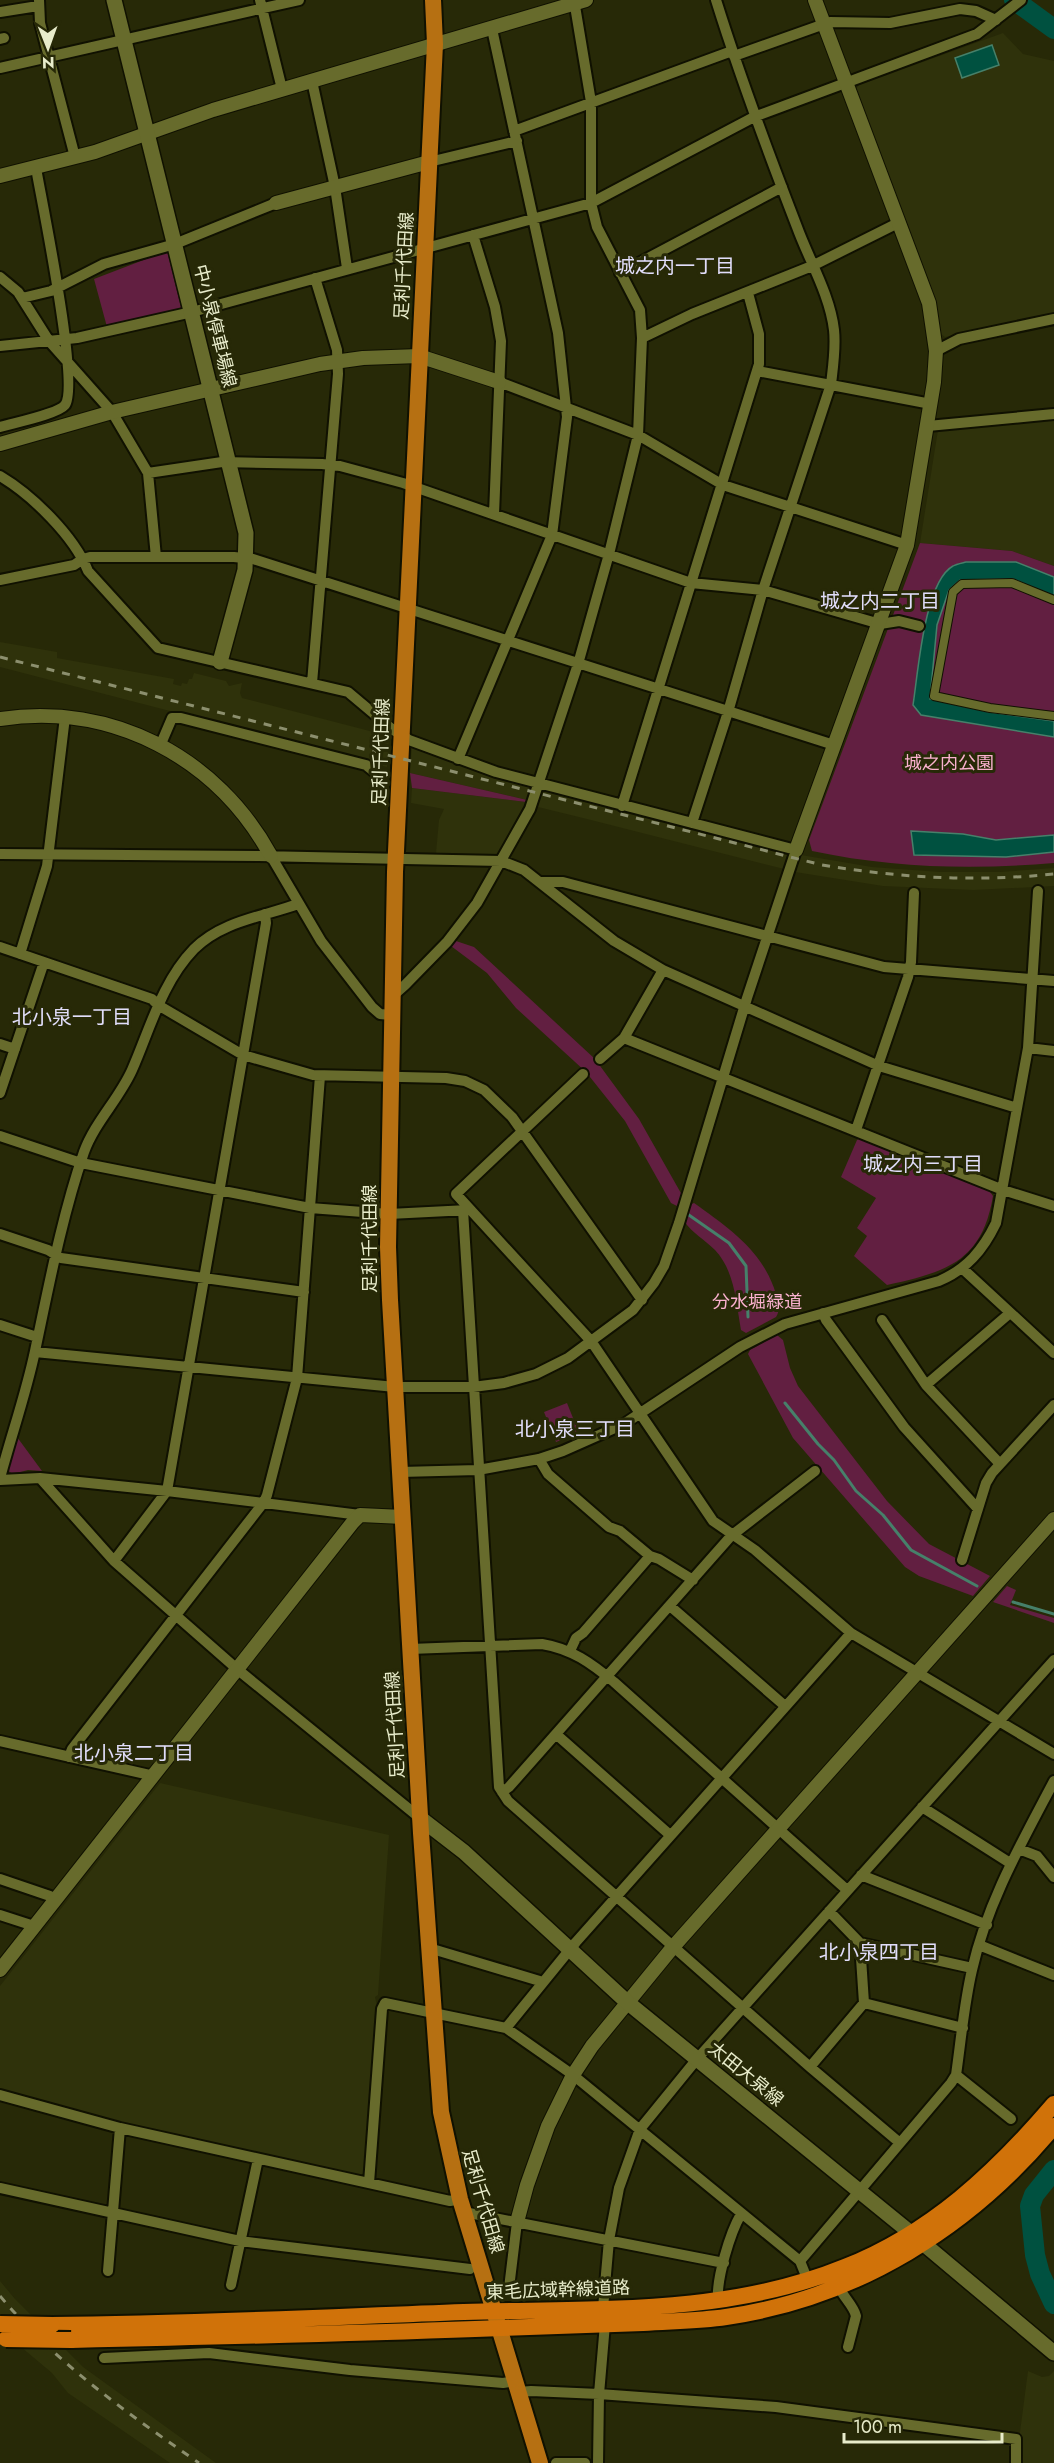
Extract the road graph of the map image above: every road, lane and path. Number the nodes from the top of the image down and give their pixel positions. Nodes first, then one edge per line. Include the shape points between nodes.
1 (114, 0) edge
2 (299, 0) edge
3 (433, 0) edge
4 (716, 0) edge
5 (815, 0) edge
6 (1021, 0) edge
7 (578, 1) edge
8 (39, 3) edge
9 (261, 4) edge
10 (0, 12) edge
11 (996, 20) junction
12 (824, 24) junction
13 (492, 29) junction
14 (124, 39) junction
15 (435, 44) junction
16 (733, 54) junction
17 (50, 56) junction
18 (0, 68) edge
19 (312, 81) junction
20 (846, 83) junction
21 (282, 89) junction
22 (591, 102) junction
23 (754, 117) junction
24 (148, 133) junction
25 (515, 136) junction
26 (75, 157) junction
27 (429, 162) junction
28 (36, 168) junction
29 (0, 176) edge
30 (335, 187) junction
31 (782, 187) junction
32 (276, 203) joint
33 (591, 203) junction
34 (534, 219) junction
35 (898, 223) junction
36 (473, 235) junction
37 (175, 244) junction
38 (425, 247) junction
39 (812, 266) junction
40 (347, 268) junction
41 (620, 273) junction
42 (0, 277) edge
43 (315, 278) junction
44 (57, 288) junction
45 (748, 293) junction
46 (22, 298) junction
47 (192, 312) junction
48 (1054, 319) edge
49 (642, 338) junction
50 (66, 339) junction
51 (50, 341) junction
52 (0, 346) edge
53 (936, 351) junction
54 (419, 356) junction
55 (67, 361) junction
56 (338, 361) junction
57 (757, 371) junction
58 (499, 382) junction
59 (831, 384) junction
60 (212, 389) junction
61 (931, 404) junction
62 (567, 408) junction
63 (112, 412) junction
64 (1054, 414) edge
65 (2, 426) edge
66 (928, 426) junction
67 (638, 435) junction
68 (5, 442) edge
69 (230, 462) junction
70 (332, 465) junction
71 (148, 473) junction
72 (0, 476) edge
73 (413, 486) junction
74 (723, 486) junction
75 (792, 508) junction
76 (494, 514) junction
77 (552, 535) junction
78 (907, 545) junction
79 (609, 554) junction
80 (156, 557) junction
81 (83, 558) junction
82 (247, 558) junction
83 (0, 580) edge
84 (322, 581) junction
85 (691, 583) junction
86 (764, 590) junction
87 (1054, 600) edge
88 (407, 609) junction
89 (880, 624) junction
90 (919, 626) dead end
91 (508, 642) junction
92 (220, 662) junction
93 (578, 664) junction
94 (312, 683) junction
95 (659, 689) junction
96 (728, 712) junction
97 (1054, 716) edge
98 (65, 717) junction
99 (0, 719) edge
100 (400, 735) junction
101 (834, 745) junction
102 (160, 746) junction
103 (458, 759) junction
104 (376, 772) dead end
105 (538, 783) junction
106 (622, 806) junction
107 (692, 824) junction
108 (796, 850) junction
109 (0, 854) edge
110 (48, 855) junction
111 (271, 856) junction
112 (396, 859) junction
113 (501, 861) junction
114 (542, 882) junction
115 (1038, 891) dead end
116 (914, 892) dead end
117 (298, 904) junction
118 (265, 914) junction
119 (767, 935) junction
120 (0, 947) edge
121 (20, 954) junction
122 (44, 962) junction
123 (663, 970) junction
124 (910, 970) junction
125 (1034, 979) junction
126 (1054, 981) edge
127 (392, 994) junction
128 (158, 1005) junction
129 (744, 1007) junction
130 (391, 1015) junction
131 (624, 1038) junction
132 (0, 1044) edge
133 (1028, 1048) junction
134 (15, 1049) junction
135 (1054, 1051) edge
136 (243, 1055) junction
137 (600, 1059) dead end
138 (879, 1066) junction
139 (583, 1074) dead end
140 (320, 1076) junction
141 (391, 1077) junction
142 (722, 1078) junction
143 (0, 1093) edge
144 (1017, 1108) junction
145 (856, 1130) junction
146 (522, 1132) junction
147 (0, 1136) edge
148 (81, 1163) junction
149 (219, 1189) junction
150 (1004, 1190) junction
151 (1054, 1206) edge
152 (310, 1208) junction
153 (467, 1210) junction
154 (389, 1214) junction
155 (0, 1234) edge
156 (55, 1255) junction
157 (963, 1269) junction
158 (204, 1280) junction
159 (304, 1292) junction
160 (642, 1300) junction
161 (823, 1313) junction
162 (1010, 1313) junction
163 (882, 1320) dead end
164 (0, 1325) edge
165 (37, 1337) junction
166 (591, 1341) junction
167 (35, 1352) junction
168 (1054, 1353) edge
169 (189, 1366) junction
170 (297, 1378) junction
171 (926, 1385) junction
172 (394, 1387) junction
173 (473, 1387) junction
174 (1054, 1405) edge
175 (640, 1414) junction
176 (538, 1459) junction
177 (1000, 1464) junction
178 (478, 1470) junction
179 (815, 1471) dead end
180 (400, 1472) junction
181 (40, 1478) junction
182 (0, 1479) edge
183 (166, 1491) junction
184 (264, 1502) junction
185 (978, 1509) junction
186 (360, 1515) junction
187 (403, 1517) junction
188 (1054, 1519) edge
189 (731, 1536) junction
190 (650, 1556) junction
191 (962, 1560) dead end
192 (114, 1561) junction
193 (693, 1580) junction
194 (670, 1606) junction
195 (177, 1616) junction
196 (851, 1633) junction
197 (489, 1647) junction
198 (410, 1649) junction
199 (570, 1651) junction
200 (1054, 1660) edge
201 (237, 1669) junction
202 (918, 1672) junction
203 (608, 1677) junction
204 (785, 1706) junction
205 (998, 1722) junction
206 (557, 1735) junction
207 (0, 1741) edge
208 (1054, 1754) edge
209 (69, 1757) junction
210 (154, 1776) junction
211 (722, 1779) junction
212 (1054, 1781) edge
213 (502, 1792) junction
214 (922, 1807) junction
215 (420, 1818) junction
216 (778, 1829) junction
217 (670, 1835) junction
218 (1019, 1849) junction
219 (1010, 1863) junction
220 (861, 1875) junction
221 (1054, 1877) edge
222 (0, 1879) edge
223 (847, 1890) junction
224 (50, 1896) dead end
225 (617, 1896) junction
226 (829, 1911) junction
227 (0, 1915) edge
228 (987, 1925) junction
229 (34, 1926) junction
230 (860, 1943) junction
231 (979, 1945) junction
232 (673, 1947) junction
233 (429, 1948) junction
234 (570, 1950) junction
235 (972, 1968) junction
236 (0, 1970) edge
237 (1054, 1975) edge
238 (543, 1982) junction
239 (627, 2002) junction
240 (864, 2003) junction
241 (743, 2007) junction
242 (433, 2013) junction
243 (506, 2028) junction
244 (963, 2028) junction
245 (697, 2059) junction
246 (810, 2067) junction
247 (956, 2074) junction
248 (573, 2075) junction
249 (0, 2095) edge
250 (1054, 2104) edge
251 (1011, 2119) dead end
252 (1054, 2126) edge
253 (120, 2128) junction
254 (640, 2129) junction
255 (900, 2143) junction
256 (258, 2159) junction
257 (369, 2183) junction
258 (0, 2188) edge
259 (860, 2192) junction
260 (462, 2206) junction
261 (112, 2212) junction
262 (741, 2214) junction
263 (517, 2222) junction
264 (918, 2239) junction
265 (609, 2240) junction
266 (240, 2241) junction
267 (800, 2261) junction
268 (724, 2263) junction
269 (470, 2268) dead end
270 (108, 2271) dead end
271 (808, 2281) junction
272 (231, 2285) dead end
273 (839, 2287) junction
274 (509, 2288) dead end
275 (718, 2301) junction
276 (604, 2316) junction
277 (496, 2320) junction
278 (2, 2334) edge
279 (848, 2347) dead end
280 (1054, 2354) edge
281 (104, 2358) dead end
282 (517, 2387) junction
283 (599, 2394) junction
284 (540, 2463) edge
285 (556, 2463) edge
286 (585, 2463) edge
287 (598, 2463) edge
288 (1016, 2463) edge

1 - 14 main road, 中小泉停車場線
2 - 9 street
3 - 15 main road, 足利千代田線
4 - 16 street
5 - 12 street
6 - 11 street
7 - 13 street
7 - 22 street
8 - 10 street
8 - 17 street via 40,23
9 - 14 street
9 - 21 street
11 - 12 street via 960,9 890,23
11 - 20 street via 977,34
12 - 16 street
12 - 20 street
13 - 15 street
13 - 25 street
14 - 17 street
14 - 24 main road, 中小泉停車場線
15 - 19 street
15 - 27 main road, 足利千代田線
16 - 22 street
16 - 23 street
17 - 18 street
17 - 26 street
19 - 21 street
19 - 30 street
20 - 23 street
20 - 35 street
21 - 24 street
22 - 25 street
22 - 33 street
23 - 31 street
23 - 33 street
24 - 26 street
24 - 37 main road, 中小泉停車場線
25 - 27 street
25 - 34 street
26 - 28 street
27 - 30 street
27 - 38 main road, 足利千代田線
28 - 29 street
28 - 44 street
30 - 32 street
30 - 40 street
31 - 39 street
31 - 41 street
32 - 37 street
33 - 34 street
33 - 41 street via 597,227
34 - 36 street
34 - 62 street via 558,333
35 - 39 street
35 - 53 street via 929,303
36 - 38 street
36 - 58 street via 495,307 501,341
37 - 44 street via 104,264
37 - 47 main road, 中小泉停車場線
38 - 40 street
38 - 54 main road, 足利千代田線
39 - 45 street
39 - 59 street via 827,298 834,330
40 - 43 street
41 - 49 street via 639,310
42 - 46 street
43 - 47 street
43 - 56 street
44 - 46 street
44 - 50 street
45 - 49 street
45 - 57 street via 759,334
46 - 51 street
47 - 50 street
47 - 60 main road, 中小泉停車場線
48 - 53 street via 958,339
49 - 67 street
50 - 51 street
50 - 55 street
51 - 52 street
51 - 55 street
53 - 61 street
54 - 56 street
54 - 58 street
54 - 73 main road, 足利千代田線
55 - 63 street
55 - 65 street via 69,397 60,410
56 - 60 street
56 - 70 street
57 - 59 street
57 - 74 street
58 - 62 street
58 - 76 street
59 - 61 street
59 - 75 street
60 - 63 street
60 - 69 main road, 中小泉停車場線
61 - 66 street
62 - 67 street
62 - 77 street
63 - 68 street
63 - 71 street
64 - 66 street
65 - 68 street
66 - 78 street
67 - 74 street
67 - 79 street
69 - 70 street
69 - 71 street
69 - 82 main road, 中小泉停車場線 via 244,519
70 - 73 street
70 - 84 street
71 - 80 street
72 - 81 street via 42,509
73 - 76 street
73 - 88 main road, 足利千代田線
74 - 75 street
74 - 85 street
75 - 78 street
75 - 86 street
76 - 77 street
77 - 79 street
77 - 91 street
78 - 89 street
79 - 85 street
79 - 93 street
80 - 81 street
80 - 82 street
81 - 83 street via 74,565
81 - 92 street via 88,571 156,647
82 - 84 street
82 - 92 main road, 中小泉停車場線
84 - 88 street
84 - 94 street
85 - 86 street
85 - 95 street
86 - 89 street
86 - 96 street
87 - 97 street via 1012,583 962,584 953,592 934,696
88 - 91 street
88 - 100 main road, 足利千代田線
89 - 90 street via 899,621
89 - 101 street
91 - 93 street
91 - 103 street
92 - 94 street
93 - 95 street
93 - 105 street
94 - 100 street via 352,694
95 - 96 street
95 - 106 street
96 - 101 street
96 - 107 street
98 - 99 street
98 - 102 street via 120,729
98 - 110 street
100 - 103 street
100 - 112 main road, 足利千代田線
101 - 108 street
102 - 104 street via 172,718 181,718 366,765
102 - 111 street via 180,755 231,799
103 - 105 street
105 - 106 street
105 - 113 street via 530,809
106 - 107 street
107 - 108 street
108 - 119 street
109 - 110 street
110 - 111 street
110 - 121 street
111 - 112 street
111 - 117 street
112 - 113 street
112 - 127 main road, 足利千代田線
113 - 114 street
113 - 127 street via 453,936
114 - 119 street via 563,882
114 - 123 street via 614,941
115 - 125 street
116 - 124 street
117 - 118 street
117 - 130 street via 372,1007 380,1014
118 - 128 street via 237,923 202,942 174,976
118 - 136 street
119 - 124 street via 871,964
119 - 129 street
120 - 121 street
121 - 122 street
122 - 128 street via 152,999
122 - 134 street
123 - 129 street
123 - 131 street
124 - 125 street
124 - 138 street
125 - 126 street
125 - 133 street
127 - 130 main road, 足利千代田線
128 - 136 street
128 - 148 street via 131,1072 93,1131
129 - 138 street
129 - 142 street
130 - 141 main road, 足利千代田線
131 - 137 street
131 - 142 street
132 - 134 street
133 - 135 street
133 - 144 street
134 - 143 street
136 - 140 street
136 - 149 street
138 - 144 street
138 - 145 street
139 - 146 street
140 - 141 street
140 - 152 street
141 - 146 street via 465,1081 497,1101
141 - 154 main road, 足利千代田線
142 - 145 street
142 - 160 street via 670,1248
144 - 150 street
145 - 150 street
146 - 153 street via 456,1194
146 - 160 street
147 - 148 street
148 - 149 street
148 - 156 street
149 - 152 street
149 - 158 street
150 - 151 street
150 - 157 street via 989,1238
152 - 154 street
152 - 159 street
153 - 154 street
153 - 166 street
153 - 173 street
154 - 172 main road, 足利千代田線
155 - 156 street
156 - 158 street
156 - 165 street
157 - 161 street via 939,1281
157 - 162 street
158 - 159 street
158 - 169 street
159 - 170 street
160 - 166 street
161 - 175 street via 785,1324 740,1347
161 - 185 street via 893,1413
162 - 168 street
162 - 171 street
163 - 171 street
164 - 165 street
165 - 167 street
166 - 173 street via 536,1374
166 - 175 street
167 - 169 street
167 - 182 street
169 - 170 street
169 - 183 street
170 - 172 street
170 - 184 street
171 - 177 street
172 - 173 street
172 - 180 main road, 足利千代田線
173 - 178 street
174 - 177 street
175 - 176 street via 585,1443
175 - 189 street via 712,1521
176 - 178 street
176 - 190 street via 548,1474 602,1521 621,1531
177 - 185 street via 986,1483
178 - 180 street
178 - 197 street
179 - 189 street
180 - 187 main road, 足利千代田線
181 - 182 street
181 - 183 street
181 - 192 street
183 - 184 street
183 - 192 street
184 - 186 street
184 - 195 street
185 - 191 street
186 - 187 street
186 - 201 street
187 - 198 main road, 足利千代田線
188 - 202 street
189 - 193 street
189 - 196 street via 755,1550
190 - 193 street
190 - 199 street via 576,1638
192 - 195 street
193 - 194 street
194 - 203 street
194 - 204 street
195 - 201 street
195 - 209 street
196 - 202 street
196 - 204 street
197 - 198 street
197 - 199 street via 542,1644
197 - 213 street via 497,1780
198 - 215 main road, 足利千代田線
199 - 203 street
200 - 205 street
201 - 210 street
201 - 215 street
202 - 205 street
202 - 216 street
203 - 206 street
203 - 211 street
204 - 211 street
205 - 208 street
205 - 214 street
206 - 213 street
206 - 217 street
207 - 209 street
209 - 210 street
210 - 229 street
211 - 216 street
211 - 217 street
212 - 218 street
213 - 225 street
214 - 219 street
214 - 220 street
215 - 233 main road, 足利千代田線
215 - 234 main road, 太田大泉線 via 464,1852
216 - 223 street
216 - 232 street
217 - 225 street
218 - 219 street
218 - 221 street via 1037,1856
219 - 228 street
220 - 223 street
220 - 228 street
222 - 224 street
223 - 226 street
225 - 232 street
225 - 234 street
226 - 230 street
226 - 241 street
227 - 229 street
228 - 231 street
229 - 236 street
230 - 235 street
230 - 240 street
231 - 235 street
231 - 237 street
232 - 239 street
232 - 241 street
233 - 238 street
233 - 242 main road, 足利千代田線
234 - 238 street
234 - 239 main road, 太田大泉線
235 - 244 street
238 - 243 street
239 - 245 main road, 太田大泉線
239 - 248 street
240 - 244 street
240 - 246 street
241 - 245 street
241 - 246 street
242 - 243 street
242 - 257 street via 385,2003 382,2009
242 - 260 main road, 足利千代田線 via 444,2130
243 - 248 street
244 - 247 street
245 - 254 street
245 - 259 main road, 太田大泉線
246 - 255 street
247 - 251 street
247 - 255 street
248 - 254 street
248 - 263 street via 539,2148
249 - 253 street
250 - 264 highway, 東毛広域幹線道路 via 987,2177
252 - 264 highway, 東毛広域幹線道路 via 997,2187
253 - 256 street
253 - 261 street
254 - 262 street
254 - 265 street via 619,2188
255 - 259 street
256 - 257 street
256 - 266 street
257 - 260 street
258 - 261 street
259 - 264 main road, 太田大泉線
259 - 267 street
260 - 263 street
260 - 277 main road, 足利千代田線
261 - 266 street
261 - 270 street
262 - 267 street
262 - 268 street
263 - 265 street
263 - 274 street
264 - 271 highway, 東毛広域幹線道路
264 - 273 highway, 東毛広域幹線道路 via 889,2264
264 - 280 main road, 太田大泉線
265 - 268 street
265 - 276 street
266 - 269 street
266 - 272 street
267 - 271 street
268 - 275 street
271 - 275 highway, 東毛広域幹線道路
273 - 276 highway, 東毛広域幹線道路 via 724,2318
273 - 279 street via 855,2311
275 - 276 highway, 東毛広域幹線道路
276 - 277 highway, 東毛広域幹線道路
276 - 283 street
277 - 278 highway, 東毛広域幹線道路, bridge via 71,2340
277 - 278 highway, 東毛広域幹線道路, bridge via 52,2325
277 - 282 main road, 足利千代田線
281 - 282 street via 208,2353
282 - 283 street
282 - 284 main road, 足利千代田線
283 - 287 street
283 - 288 street via 776,2407 1016,2439
285 - 286 street

